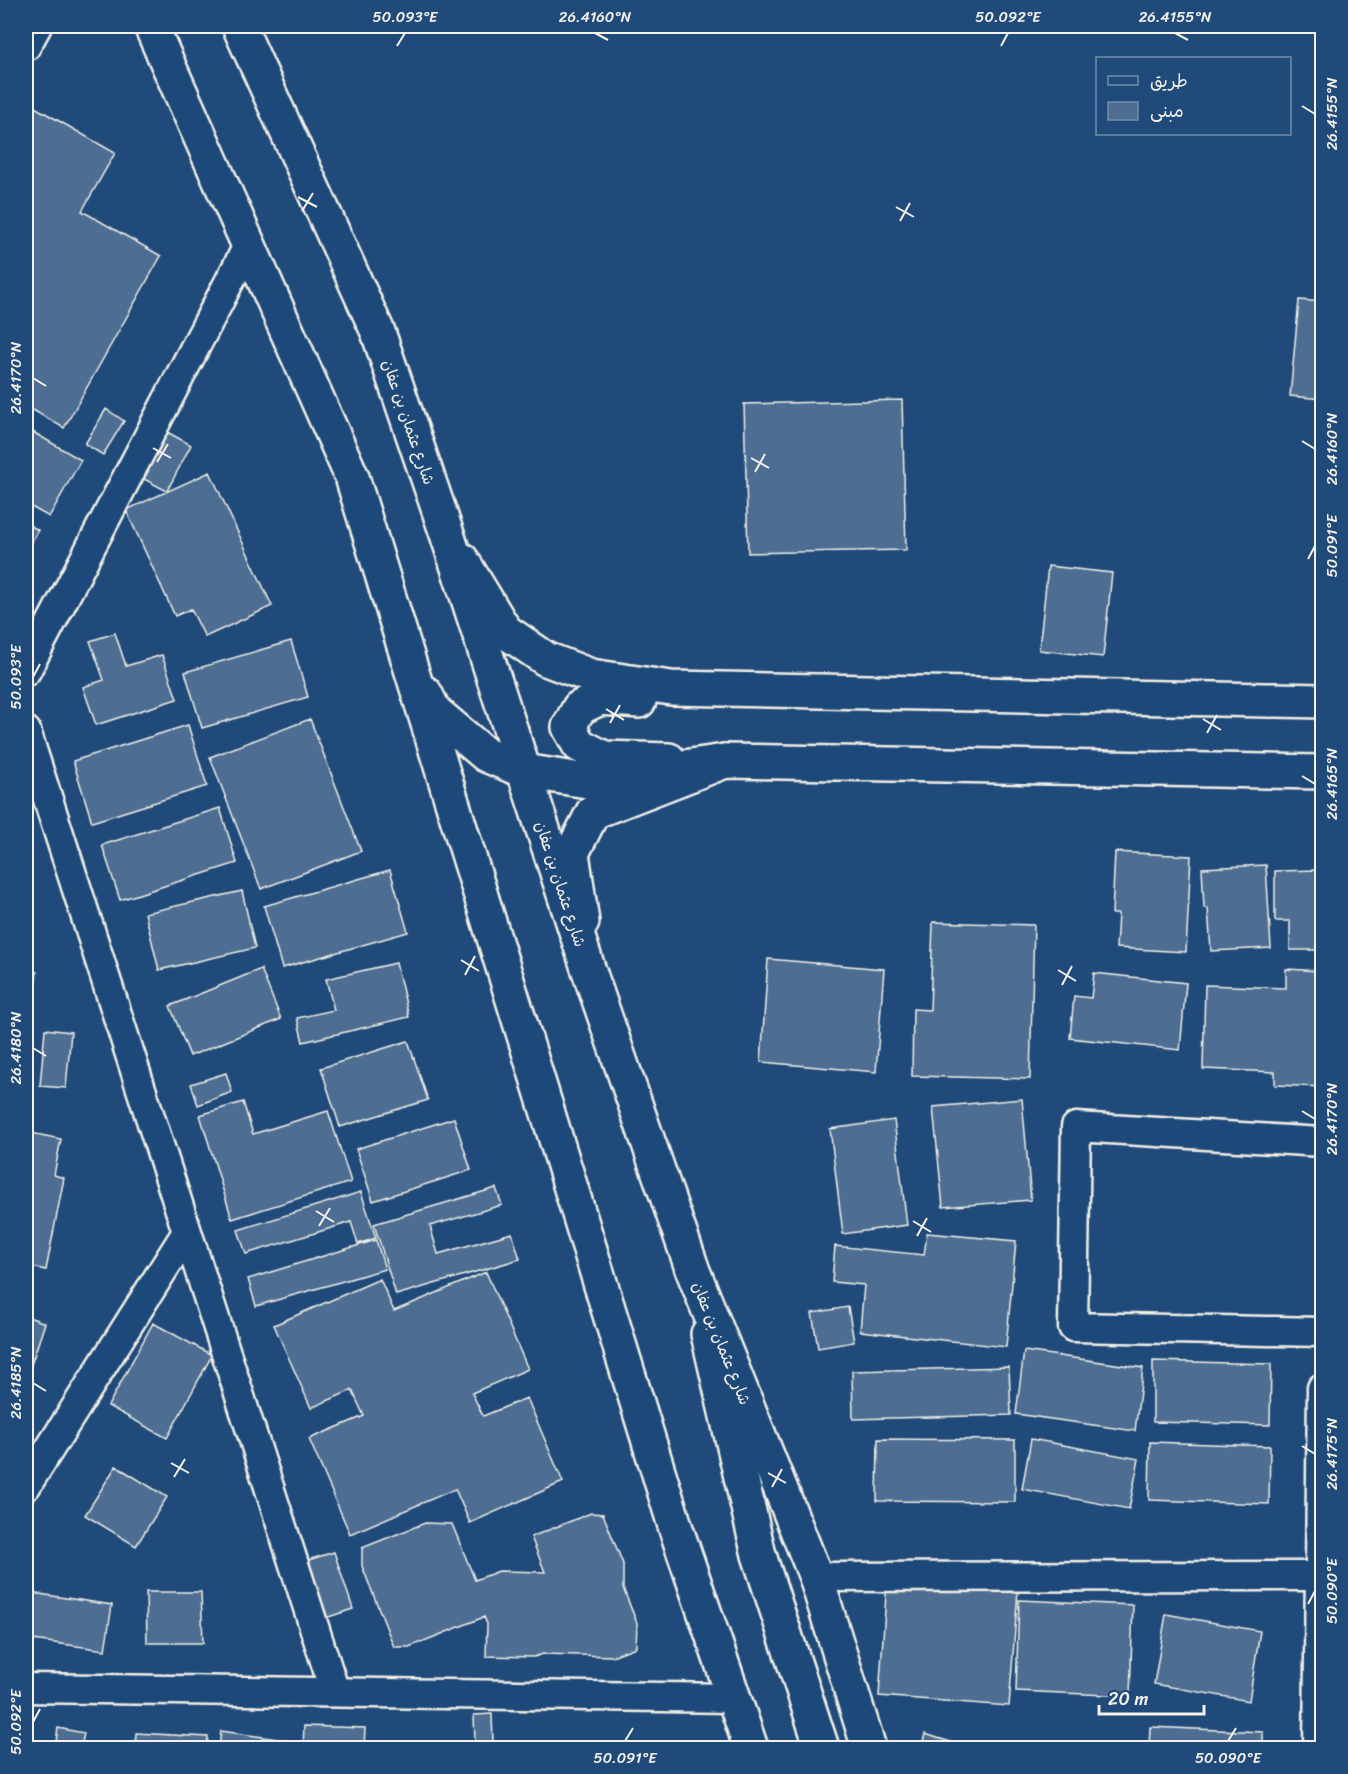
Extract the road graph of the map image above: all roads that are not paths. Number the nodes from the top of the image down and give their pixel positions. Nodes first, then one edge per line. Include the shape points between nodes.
1 (37, 26) edge
2 (151, 26) edge
3 (239, 26) edge
4 (26, 45) edge
5 (249, 244) junction
6 (448, 537) junction
7 (409, 665) junction
8 (26, 671) edge
9 (778, 690) junction
10 (1323, 701) edge
11 (26, 731) edge
12 (725, 761) junction
13 (524, 771) junction
14 (1323, 772) edge
15 (588, 968) junction
16 (1323, 1142) edge
17 (187, 1232) junction
18 (693, 1271) junction
19 (1323, 1332) edge
20 (1323, 1388) edge
21 (26, 1486) edge
22 (1320, 1576) junction
23 (816, 1578) junction
24 (26, 1688) edge
25 (335, 1692) junction
26 (733, 1698) junction
27 (751, 1749) edge
28 (822, 1749) edge
29 (869, 1749) edge
30 (1318, 1749) edge

1 - 4 street
2 - 5 main road
3 - 6 main road, شارع عثمان بن عفان via 378,333
5 - 7 main road via 352,477
5 - 8 street
6 - 9 main road via 505,631 546,659 591,676 671,688
6 - 13 main road, شارع عثمان بن عفان
7 - 13 main road via 434,711 486,755
7 - 26 main road via 673,1518
9 - 10 main road
9 - 12 main road via 666,704 600,698 579,708 569,727 579,745 604,758
11 - 17 street
12 - 13 main road via 587,781
12 - 14 main road
12 - 15 main road via 593,812 572,853
13 - 15 main road, شارع عثمان بن عفان
15 - 18 main road, شارع عثمان بن عفان
16 - 19 street via 1076,1127 1073,1327
17 - 21 street
17 - 25 street
18 - 23 main road, شارع عثمان بن عفان
18 - 28 main road via 759,1556
20 - 22 street
22 - 23 street
22 - 30 street
23 - 29 main road, شارع عثمان بن عفان
24 - 25 street
25 - 26 street
26 - 27 main road

